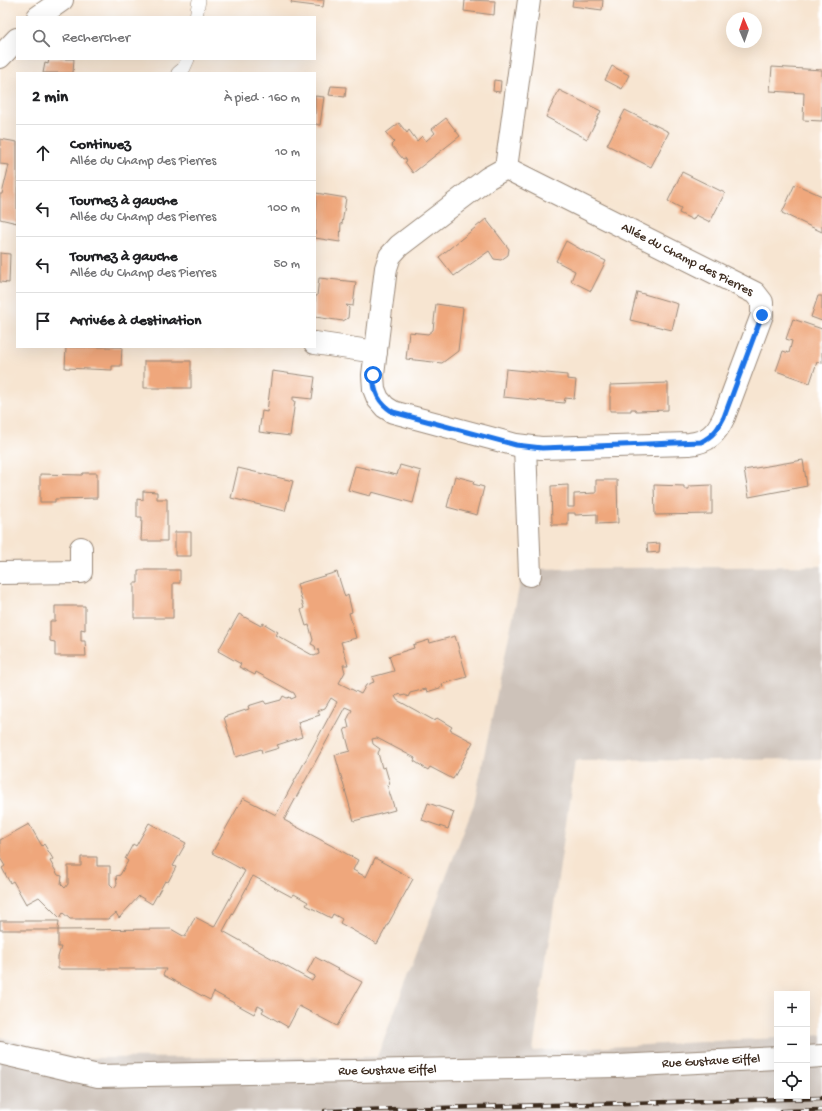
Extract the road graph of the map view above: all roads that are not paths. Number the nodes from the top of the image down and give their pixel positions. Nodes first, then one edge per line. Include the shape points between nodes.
1 (62, 0) edge
2 (199, 0) edge
3 (529, 0) edge
4 (39, 16) edge
5 (196, 16) edge
6 (16, 40) edge
7 (0, 57) edge
8 (188, 60) edge
9 (179, 72) edge
10 (506, 168) junction
11 (316, 343) edge
12 (376, 352) junction
13 (525, 447) junction
14 (81, 548) dead end
15 (0, 573) edge
16 (530, 575) dead end
17 (0, 1053) edge
18 (822, 1056) edge
19 (810, 1057) edge
20 (774, 1058) edge

1 - 4 street
2 - 5 lane
3 - 10 street
6 - 7 street
8 - 9 lane
10 - 12 street, Allée du Champ des Pierres via 488,178 443,212 390,256 386,268
10 - 13 street, Allée du Champ des Pierres via 755,293 762,302 762,315 724,417 711,437 689,444
11 - 12 street
12 - 13 street, Allée du Champ des Pierres via 374,389 385,407 393,412
13 - 16 street
14 - 15 street via 81,572
17 - 20 street, Rue Gustave Eiffel via 98,1076 617,1066
18 - 19 street

